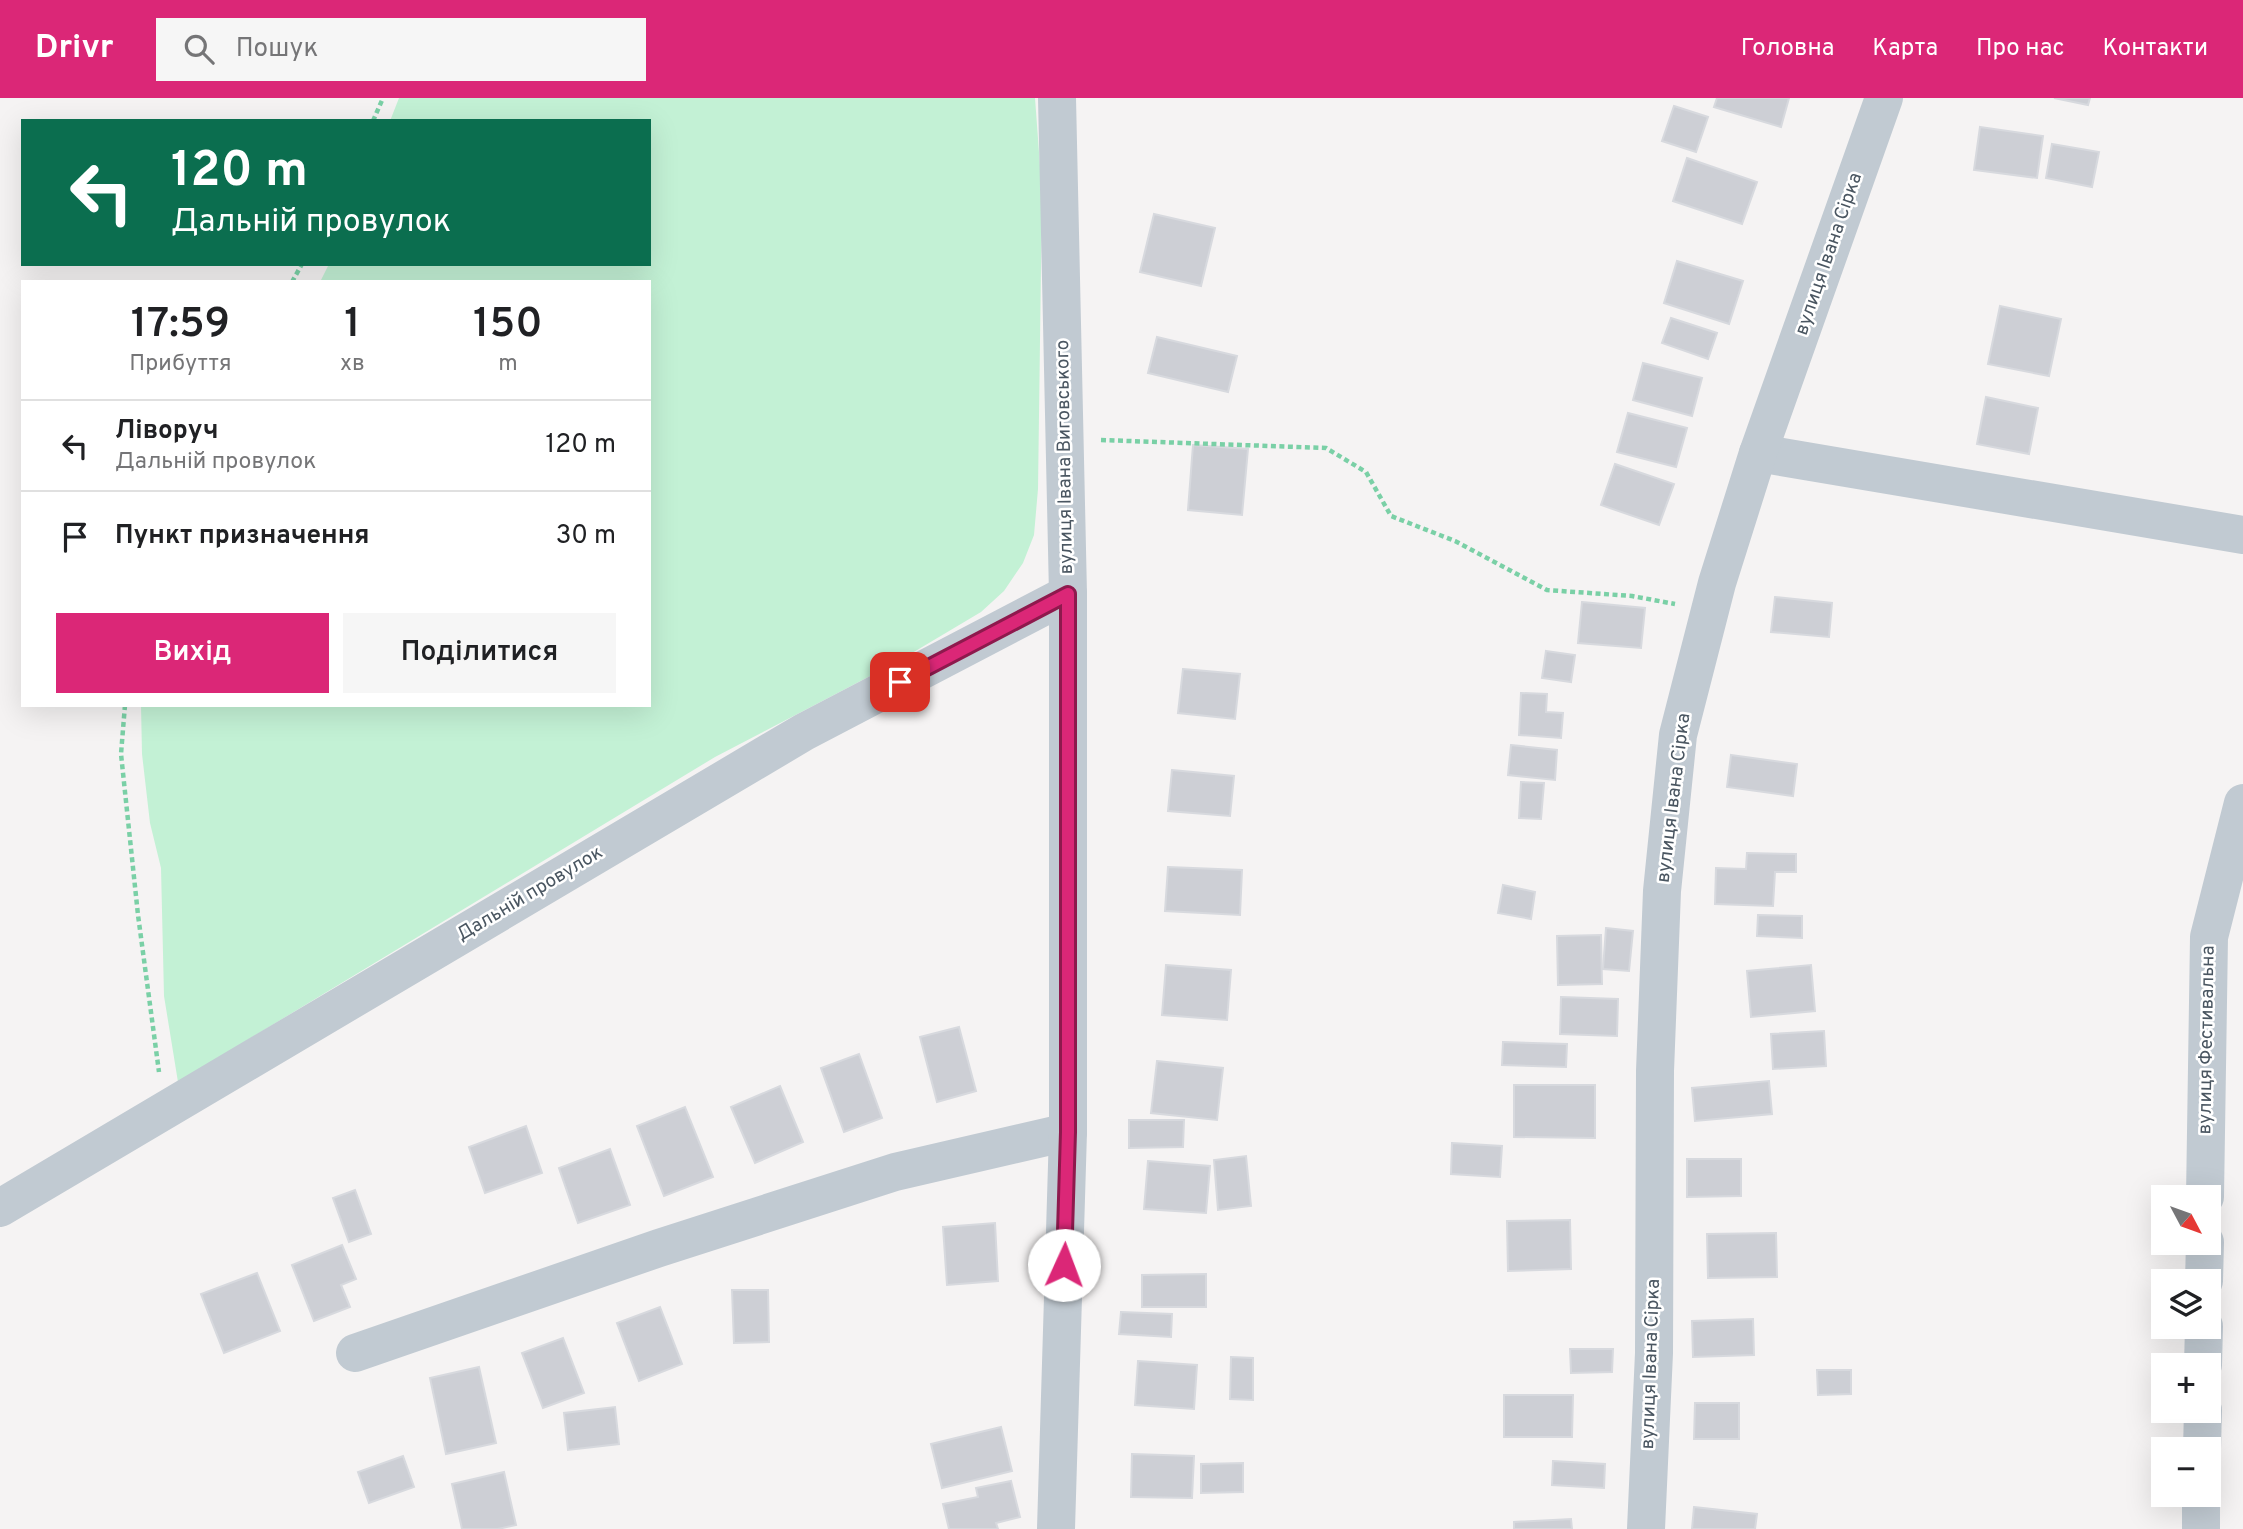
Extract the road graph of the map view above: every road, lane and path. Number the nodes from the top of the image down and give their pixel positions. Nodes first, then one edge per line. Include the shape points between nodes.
1 (383, 98) edge
2 (1057, 98) edge
3 (1884, 98) edge
4 (374, 119) edge
5 (1065, 440) junction
6 (1758, 453) junction
7 (2243, 535) edge
8 (1068, 594) junction
9 (1709, 611) junction
10 (125, 707) edge
11 (2243, 803) edge
12 (164, 1111) junction
13 (1068, 1132) junction
14 (2205, 1185) edge
15 (0, 1208) edge
16 (355, 1353) dead end
17 (2202, 1507) edge
18 (1056, 1529) edge
19 (1646, 1529) edge
20 (2201, 1529) edge

1 - 4 path
2 - 5 street, вулиця Івана Виговського
3 - 6 street, вулиця Івана Сірка
5 - 8 street, вулиця Івана Виговського
5 - 9 path via 1326,448 1366,472 1391,516 1455,541 1547,590 1632,596
6 - 7 street
6 - 9 street, вулиця Івана Сірка
8 - 12 street, Дальній провулок via 804,732
8 - 13 street, вулиця Івана Виговського
9 - 19 street, вулиця Івана Сірка via 1678,735 1662,891 1655,1071 1654,1353
10 - 12 path via 121,754
11 - 14 street, вулиця Фестивальна via 2208,937
12 - 15 street, Дальній провулок
13 - 16 street via 895,1172
13 - 18 street, вулиця Івана Виговського
17 - 20 street

